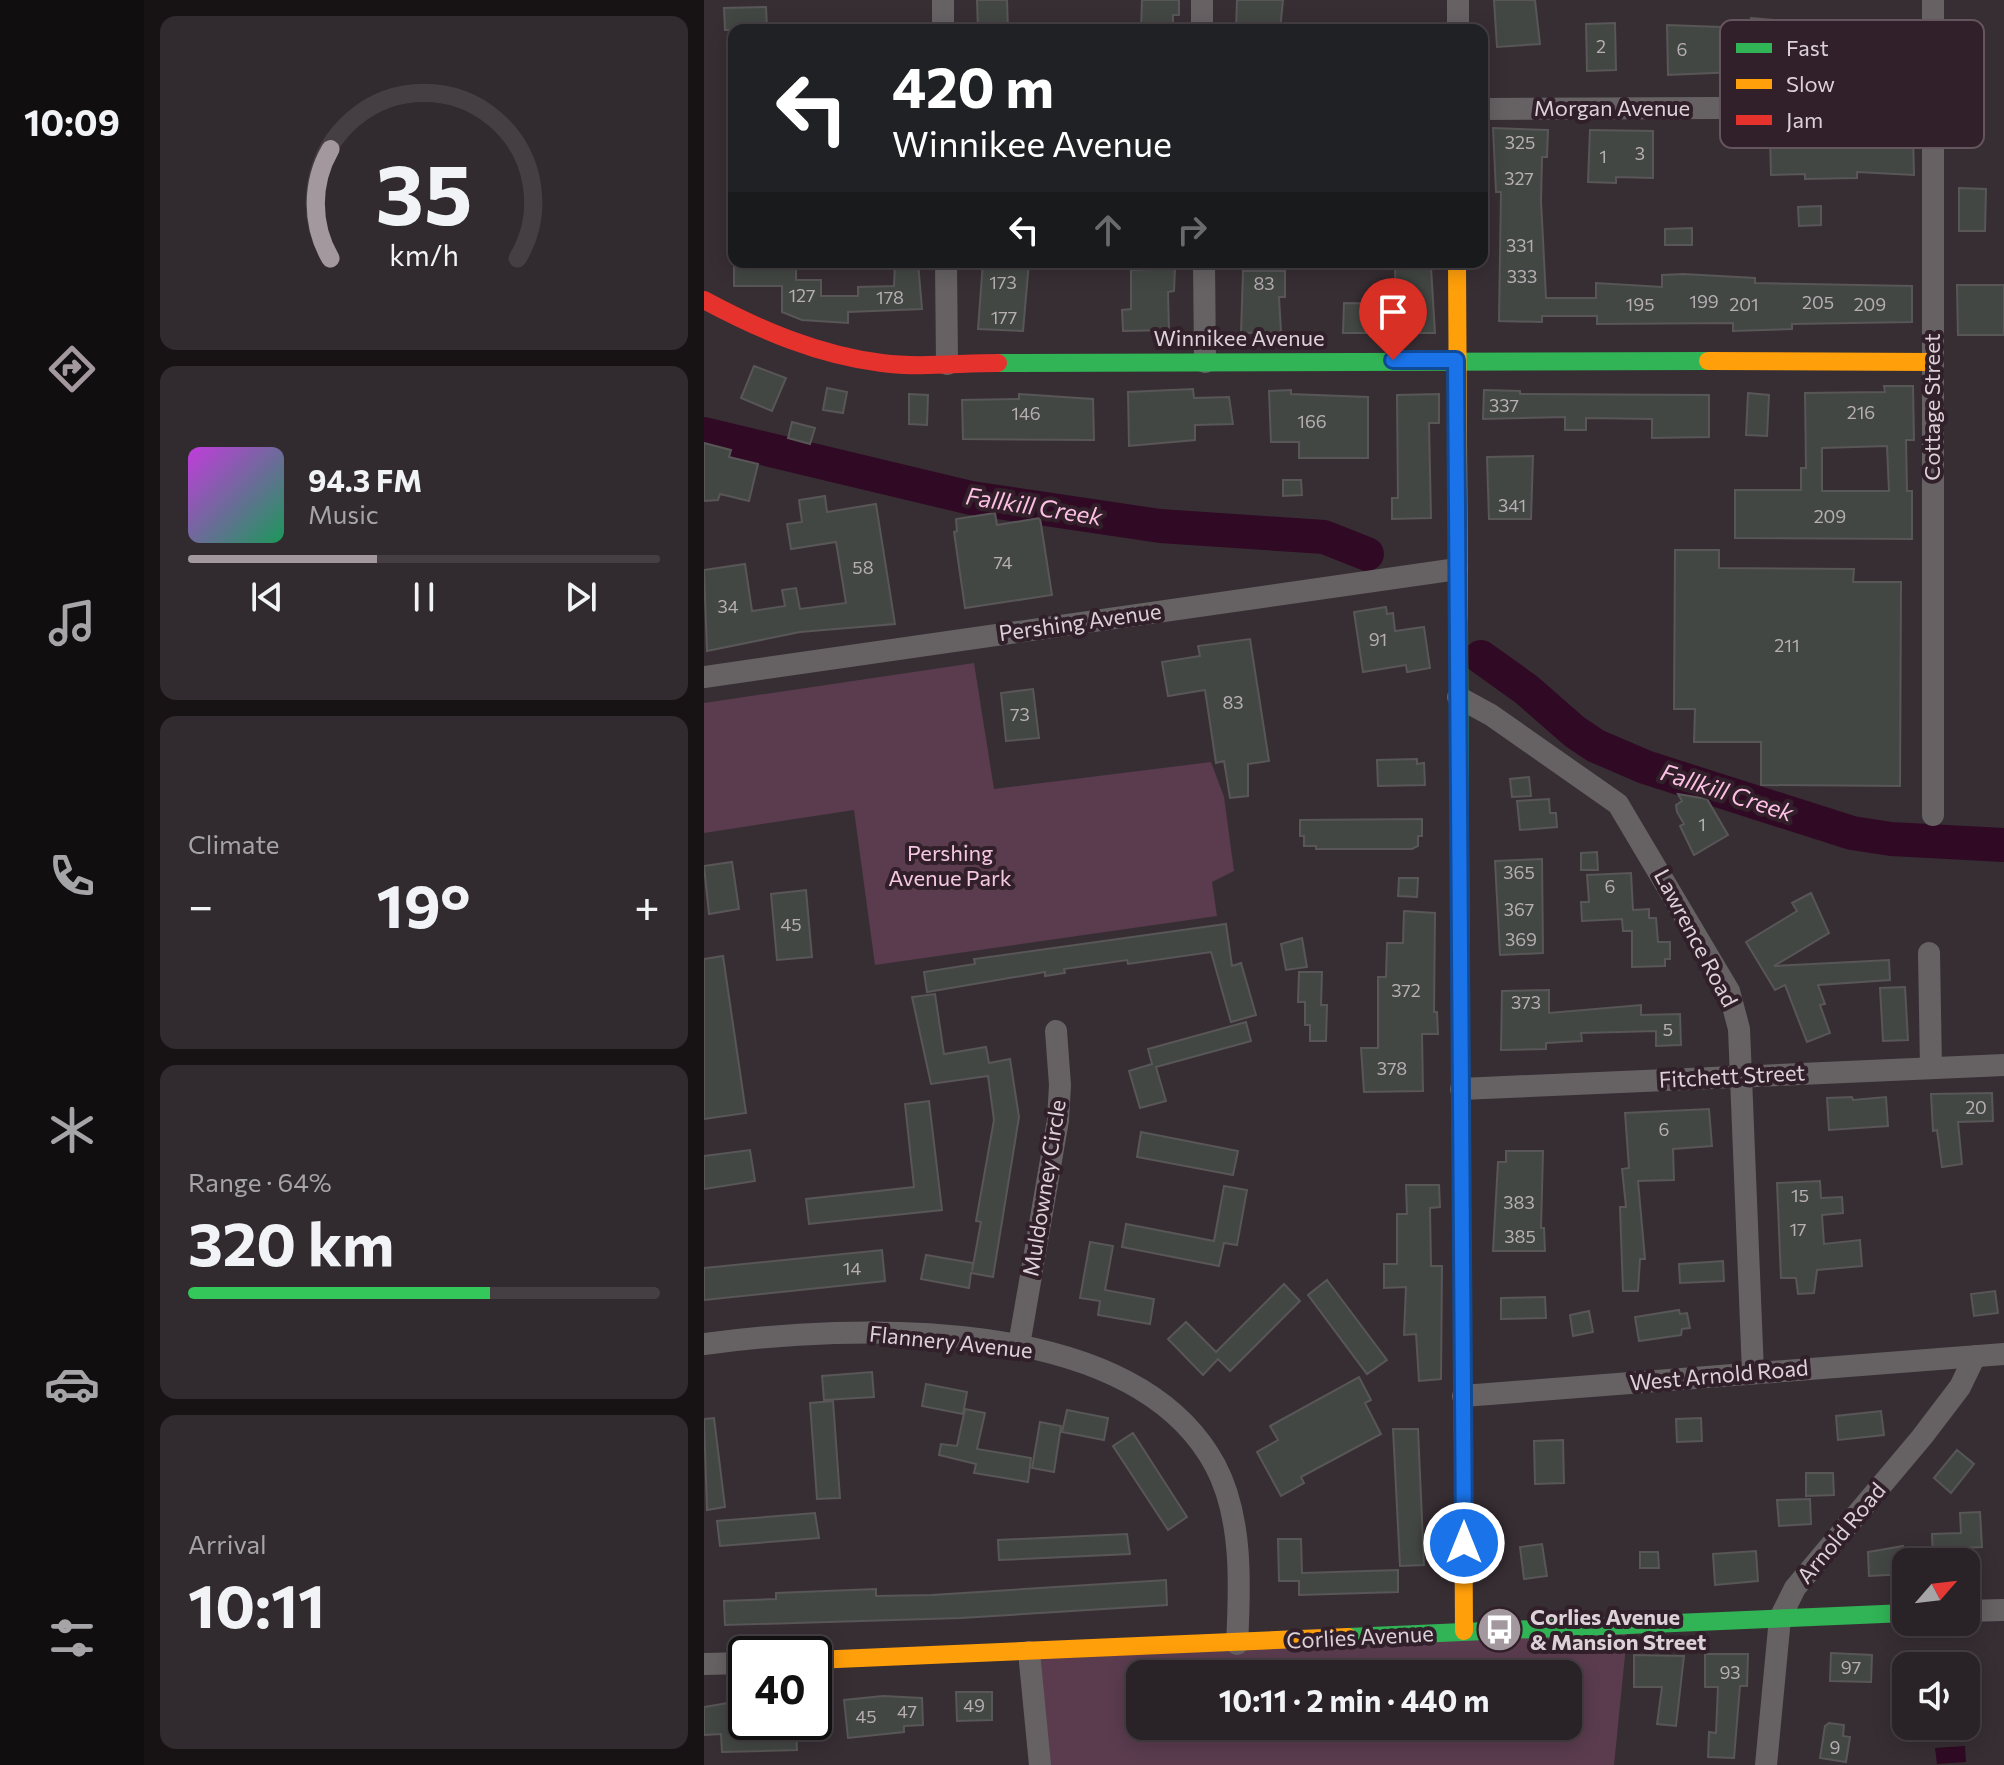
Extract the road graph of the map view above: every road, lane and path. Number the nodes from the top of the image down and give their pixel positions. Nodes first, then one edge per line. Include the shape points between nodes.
1 (943, 0) edge
2 (1202, 0) edge
3 (1458, 0) edge
4 (943, 24) edge
5 (1202, 24) edge
6 (1458, 24) edge
7 (1720, 108) edge
8 (1488, 109) edge
9 (1933, 148) edge
10 (946, 268) edge
11 (1204, 268) edge
12 (1457, 268) edge
13 (704, 300) edge
14 (1456, 360) junction
15 (1205, 362) junction
16 (1932, 362) junction
17 (947, 364) junction
18 (1457, 569) junction
19 (704, 677) edge
20 (1458, 697) junction
21 (1933, 815) dead end
22 (1929, 953) dead end
23 (1056, 1031) dead end
24 (2004, 1065) edge
25 (1931, 1068) junction
26 (1741, 1076) junction
27 (1461, 1089) junction
28 (704, 1344) edge
29 (1019, 1345) junction
30 (2004, 1354) edge
31 (1975, 1356) junction
32 (1753, 1372) junction
33 (1463, 1396) junction
34 (2004, 1610) edge
35 (1980, 1611) edge
36 (1892, 1614) edge
37 (1780, 1618) junction
38 (1464, 1631) junction
39 (1237, 1644) junction
40 (1029, 1652) junction
41 (832, 1659) edge
42 (728, 1663) edge
43 (704, 1664) edge
44 (1040, 1765) edge
45 (1766, 1765) edge

1 - 4 street
2 - 5 street
3 - 6 street
7 - 8 street, Morgan Avenue
9 - 16 street, Cottage Street
10 - 17 street
11 - 15 street
12 - 14 street
13 - 17 street, Winnikee Avenue via 766,335 827,355 885,364
14 - 15 street, Winnikee Avenue
14 - 16 street, Winnikee Avenue
14 - 18 street
15 - 17 street, Winnikee Avenue
16 - 21 street, Cottage Street
18 - 19 street, Pershing Avenue
18 - 20 street
20 - 26 street, Lawrence Road via 1606,793 1630,818 1729,991 1739,1029
20 - 27 street
22 - 25 street
23 - 29 street, Muldowney Circle via 1058,1120
24 - 25 street, Fitchett Street
25 - 26 street, Fitchett Street
26 - 27 street, Fitchett Street
26 - 32 street, Lawrence Road
27 - 33 street
28 - 29 street, Flannery Avenue via 850,1332
29 - 39 street, Flannery Avenue via 1078,1361 1147,1390 1200,1442 1228,1496 1235,1527
30 - 31 street
31 - 32 street, West Arnold Road
31 - 37 street, Arnold Road via 1960,1387 1795,1588
32 - 33 street, West Arnold Road
33 - 38 street
34 - 35 street
36 - 37 street, Corlies Avenue
37 - 38 street, Corlies Avenue
37 - 45 street, Arnold Road
38 - 39 street, Corlies Avenue
39 - 40 street, Corlies Avenue
40 - 41 street, Corlies Avenue
40 - 44 street
42 - 43 street

